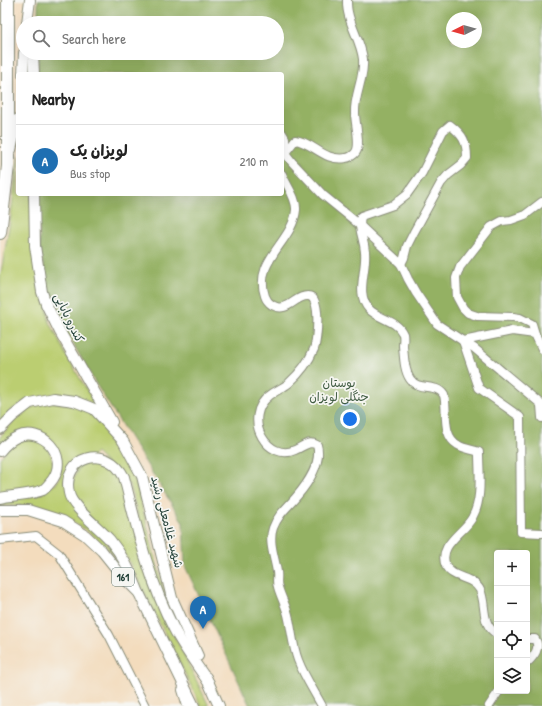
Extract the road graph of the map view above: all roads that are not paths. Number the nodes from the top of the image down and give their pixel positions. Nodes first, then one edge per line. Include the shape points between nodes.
1 (8, 0) edge
2 (30, 0) edge
3 (33, 0) edge
4 (347, 0) edge
5 (28, 16) edge
6 (33, 16) edge
7 (24, 60) edge
8 (34, 60) edge
9 (23, 72) edge
10 (34, 72) edge
11 (16, 128) edge
12 (284, 136) edge
13 (284, 146) edge
14 (284, 153) edge
15 (284, 155) edge
16 (8, 166) junction
17 (284, 178) edge
18 (34, 196) edge
19 (542, 202) edge
20 (359, 226) junction
21 (0, 233) edge
22 (402, 264) junction
23 (535, 334) junction
24 (463, 341) junction
25 (542, 349) edge
26 (542, 405) edge
27 (542, 418) edge
28 (0, 429) edge
29 (123, 441) junction
30 (0, 451) edge
31 (0, 498) edge
32 (0, 510) edge
33 (542, 533) edge
34 (0, 540) edge
35 (139, 594) junction
36 (494, 631) edge
37 (530, 639) edge
38 (530, 660) edge
39 (174, 665) junction
40 (209, 683) junction
41 (497, 694) edge
42 (145, 706) edge
43 (187, 706) edge
44 (194, 706) edge
45 (219, 706) edge
46 (322, 706) edge
47 (489, 706) edge

1 - 16 highway
2 - 5 main road
3 - 6 main road
4 - 14 street via 348,13 360,44 363,60 355,100 358,145 356,153 351,157 337,159 320,154 295,140
7 - 9 main road
8 - 10 main road
11 - 16 main road
12 - 13 street
15 - 20 street via 323,195
16 - 21 highway
17 - 46 street via 294,198 296,209 293,222 266,266 263,289 266,298 278,308 286,307 302,297 313,298 317,312 316,340 308,360 288,384 263,402 257,417 261,435 266,444 273,449 288,452 313,442 319,450 312,474 279,516 271,537 277,586 286,605 296,654
18 - 29 main road, کندرو بابایی via 34,246 46,304
19 - 23 street via 525,215 491,227 460,267 456,278 457,297 468,313 476,316 520,318 532,324
20 - 22 street
20 - 22 street via 361,216 393,205 407,194 422,173 443,131 450,125 457,131 467,148 467,158 441,183 407,246
20 - 36 street via 366,254 362,284 368,308 393,323 402,333 406,371 410,379 421,386 437,388 444,395 448,434 453,442 479,452 479,499 476,511 451,542 445,559 447,567 473,582 480,590 488,626
22 - 24 street via 416,294 437,324
23 - 24 street via 512,331
23 - 25 street
24 - 26 street
24 - 33 street via 479,388 520,417 521,532
26 - 27 street
28 - 29 main road, شهید غلامعلی رشید via 12,416 30,404 53,398 74,400 94,410
29 - 40 main road, شهید غلامعلی رشید via 142,476 172,598
30 - 31 main road via 18,437 34,435 51,445 58,465 57,474 43,490
32 - 35 main road, 161 via 28,510 51,516 73,527 102,551
34 - 42 street via 36,536 59,554 109,635
35 - 39 main road, 161
35 - 40 main road via 131,571 119,552 70,499 69,477 74,467 87,458 95,457 114,463 124,477 145,558 160,600 174,630
37 - 38 street via 534,638 538,643 538,649
39 - 43 street
39 - 44 main road, 161
40 - 45 main road, شهید غلامعلی رشید
41 - 47 street

